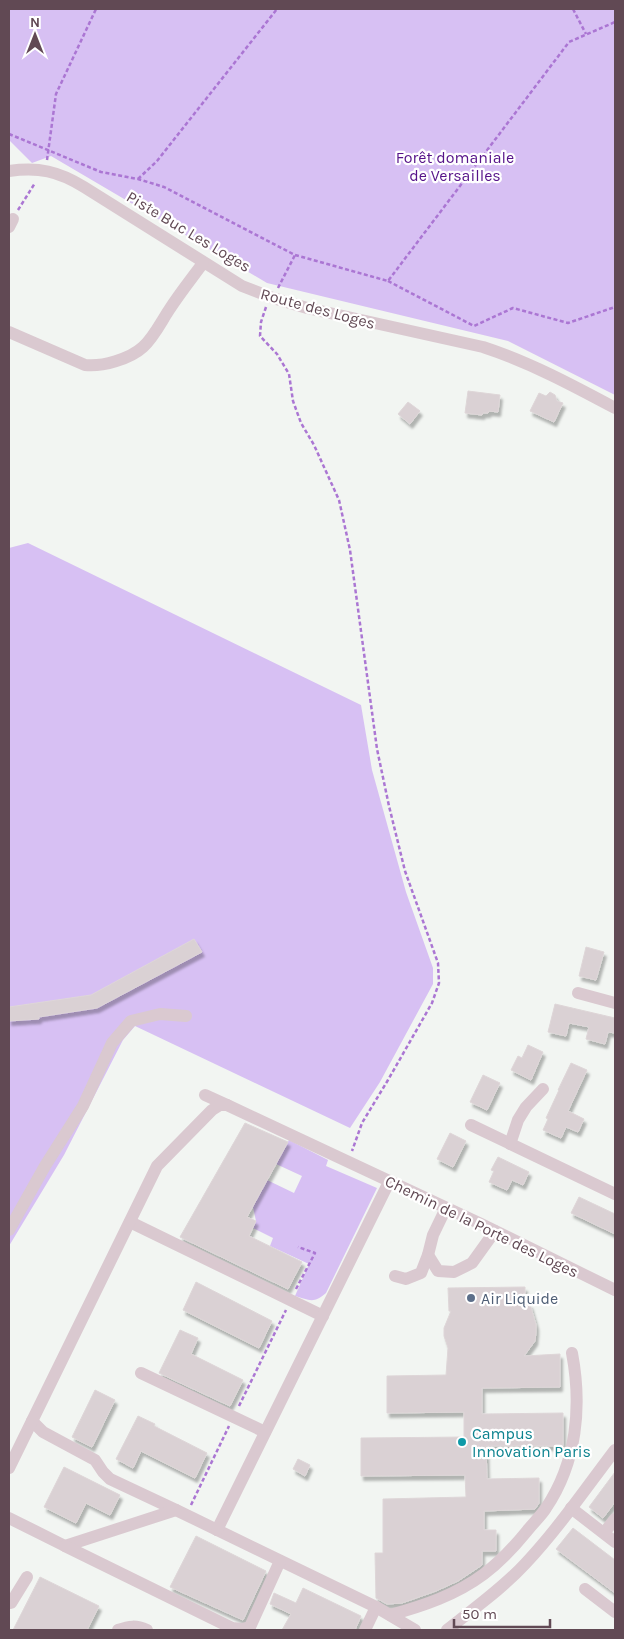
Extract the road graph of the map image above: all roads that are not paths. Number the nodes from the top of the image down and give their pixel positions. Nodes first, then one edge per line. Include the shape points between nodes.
1 (9, 171) edge
2 (203, 263) junction
3 (9, 332) edge
4 (615, 408) edge
5 (578, 993) dead end
6 (615, 1003) edge
7 (186, 1016) dead end
8 (543, 1089) dead end
9 (205, 1095) dead end
10 (227, 1105) junction
11 (471, 1125) dead end
12 (510, 1144) junction
13 (389, 1182) junction
14 (615, 1194) edge
15 (446, 1208) junction
16 (130, 1222) junction
17 (9, 1230) edge
18 (495, 1231) junction
19 (428, 1255) junction
20 (395, 1276) dead end
21 (615, 1290) edge
22 (323, 1316) junction
23 (572, 1354) dead end
24 (141, 1373) dead end
25 (32, 1421) junction
26 (266, 1432) junction
27 (615, 1450) edge
28 (9, 1468) edge
29 (571, 1508) junction
30 (181, 1513) junction
31 (9, 1518) edge
32 (615, 1520) edge
33 (217, 1530) junction
34 (604, 1533) junction
35 (615, 1542) edge
36 (65, 1546) junction
37 (280, 1560) junction
38 (27, 1577) dead end
39 (585, 1589) dead end
40 (9, 1603) edge
41 (376, 1607) junction
42 (615, 1612) edge
43 (390, 1615) junction
44 (118, 1630) edge
45 (147, 1630) edge
46 (365, 1630) edge
47 (415, 1630) edge
48 (447, 1630) edge

1 - 2 street, Route des Loges via 44,170 61,174
2 - 3 street via 150,338 132,355 105,364 85,365
2 - 4 street, Route des Loges via 242,286 306,308 511,356
5 - 6 street
7 - 17 street via 160,1014 131,1021 112,1043 83,1106
8 - 12 street via 518,1120
9 - 10 street, Chemin de la Porte des Loges
10 - 13 street, Chemin de la Porte des Loges
10 - 16 street via 212,1110 157,1166
11 - 12 street
12 - 14 street
13 - 15 street, Chemin de la Porte des Loges
13 - 22 street
15 - 18 street, Chemin de la Porte des Loges
15 - 19 street
16 - 22 street
16 - 25 street
18 - 19 street via 472,1263 454,1272 438,1271
18 - 21 street, Chemin de la Porte des Loges
19 - 20 street via 421,1273 406,1279
22 - 26 street
23 - 43 street via 578,1394 576,1425 560,1484 546,1508 516,1544 483,1575 449,1595
24 - 26 street
25 - 28 street
25 - 30 street via 42,1432 95,1460 110,1479
26 - 33 street
27 - 29 street
29 - 34 street
29 - 48 street via 524,1565
30 - 33 street
30 - 36 street
31 - 36 street
32 - 34 street
33 - 37 street
34 - 35 street
36 - 37 street via 232,1628 242,1629 250,1626
37 - 41 street
38 - 40 street
39 - 42 street
41 - 43 street
41 - 46 street
43 - 47 street
44 - 45 street via 136,1626

